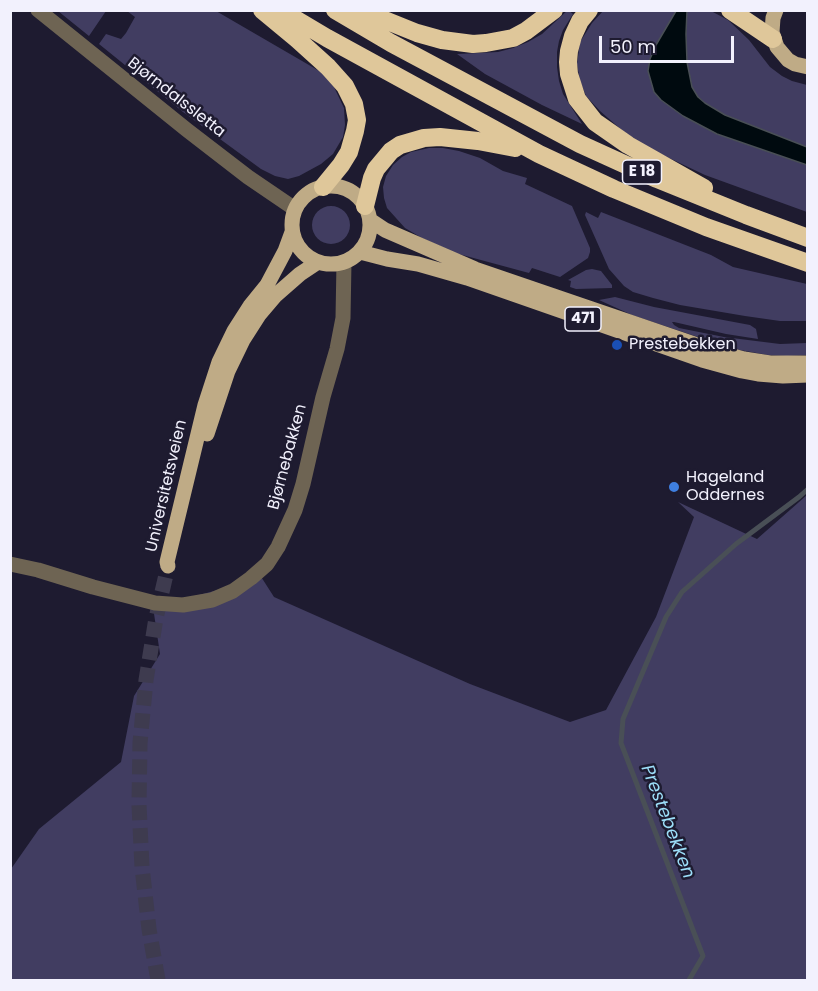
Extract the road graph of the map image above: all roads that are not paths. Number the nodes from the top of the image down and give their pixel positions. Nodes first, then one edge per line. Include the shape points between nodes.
1 (38, 10) edge
2 (262, 10) edge
3 (280, 10) edge
4 (335, 10) edge
5 (360, 10) edge
6 (554, 10) edge
7 (589, 10) edge
8 (730, 10) edge
9 (776, 10) edge
10 (773, 39) junction
11 (807, 67) edge
12 (539, 154) junction
13 (323, 187) junction
14 (295, 209) junction
15 (368, 213) junction
16 (746, 215) junction
17 (292, 232) junction
18 (807, 238) edge
19 (360, 252) junction
20 (318, 262) junction
21 (344, 262) junction
22 (807, 263) edge
23 (807, 363) edge
24 (807, 375) edge
25 (10, 564) edge

1 - 14 street, Bjørndalssletta via 187,130
2 - 13 highway via 328,67 354,104 357,120 352,142 341,165
3 - 12 highway, E 18
4 - 16 highway, E 18 via 580,144
5 - 6 highway via 417,33 473,44 513,38
7 - 16 highway, E 18 via 573,36 568,62 572,86 586,111 628,145
8 - 10 highway
9 - 10 main road
10 - 11 main road via 788,60
12 - 15 highway, E 18 via 478,141 411,141 391,151 376,169
12 - 22 highway, E 18 via 706,227
13 - 14 main road via 306,195
13 - 15 main road, 471 via 342,187 351,192
14 - 17 main road
15 - 19 main road via 370,227
15 - 23 main road, 471 via 385,231 475,269 708,349 770,363
16 - 18 highway, E 18
17 - 20 main road via 301,250
17 - 20 main road, Universitetsveien via 267,285 234,331 219,362 204,405 168,566 213,415 243,340 276,295
19 - 21 main road
19 - 24 main road, 471 via 467,278 741,371
20 - 21 main road
21 - 25 street, Bjørnebakken via 343,318 303,484 295,510 267,564 233,591 212,600 177,605 156,603

